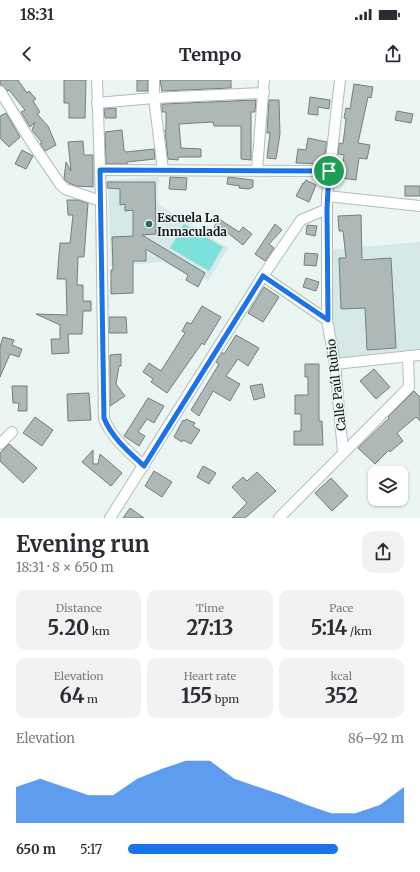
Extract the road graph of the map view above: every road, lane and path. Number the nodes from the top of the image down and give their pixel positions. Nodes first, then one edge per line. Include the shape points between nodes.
1 (97, 80) edge
2 (154, 80) edge
3 (264, 80) edge
4 (340, 80) edge
5 (0, 91) edge
6 (264, 93) junction
7 (154, 98) junction
8 (98, 103) junction
9 (100, 170) junction
10 (163, 170) junction
11 (257, 170) junction
12 (329, 171) junction
13 (327, 196) junction
14 (101, 201) junction
15 (420, 206) edge
16 (327, 209) junction
17 (263, 276) junction
18 (328, 320) junction
19 (420, 355) edge
20 (408, 356) junction
21 (335, 364) junction
22 (12, 432) dead end
23 (0, 444) edge
24 (343, 452) junction
25 (144, 466) junction
26 (110, 518) edge
27 (279, 518) edge

1 - 8 street
2 - 7 street
3 - 6 street
4 - 12 street, Calle Paúl Rubio
5 - 14 street via 60,184 65,189
6 - 7 street
6 - 11 street
7 - 8 street
7 - 10 street
8 - 9 street
9 - 10 street
9 - 14 street
10 - 11 street
11 - 12 street
12 - 13 street, Calle Paúl Rubio
13 - 15 street
13 - 16 street, Calle Paúl Rubio
14 - 25 street via 104,418 116,439
16 - 17 street via 301,220
16 - 18 street, Calle Paúl Rubio
17 - 18 street
17 - 25 street
18 - 21 street, Calle Paúl Rubio
19 - 20 street
20 - 21 street
20 - 24 street via 409,387
21 - 24 street, Calle Paúl Rubio
22 - 23 street
24 - 27 street
25 - 26 street

